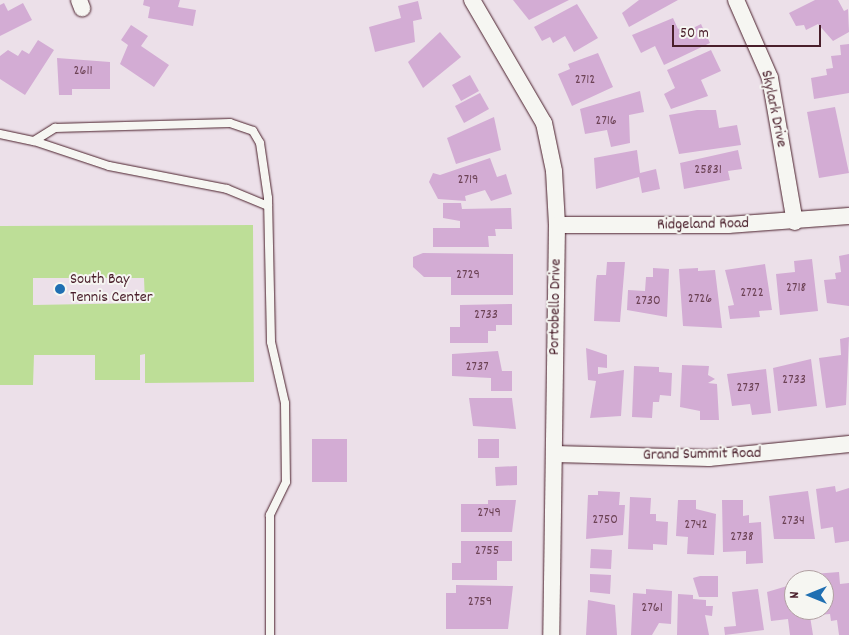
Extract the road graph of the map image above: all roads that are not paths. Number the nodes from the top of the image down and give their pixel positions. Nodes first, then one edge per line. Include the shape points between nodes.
1 (472, 0) edge
2 (736, 0) edge
3 (0, 134) edge
4 (34, 140) junction
5 (268, 206) junction
6 (849, 216) edge
7 (795, 222) junction
8 (557, 225) junction
9 (849, 444) edge
10 (554, 454) junction
11 (270, 635) edge
12 (550, 635) edge

1 - 8 street, Portobello Drive via 544,123
2 - 7 street, Skylark Drive via 770,78
3 - 4 lane
4 - 5 lane via 109,166 227,189
4 - 5 lane via 55,128 242,125 260,143
5 - 11 lane via 271,342 285,403 286,462 286,482 270,515
6 - 7 street, Ridgeland Road
7 - 8 street, Ridgeland Road
8 - 10 street, Portobello Drive
9 - 10 street, Grand Summit Road via 709,458
10 - 12 street, Portobello Drive

